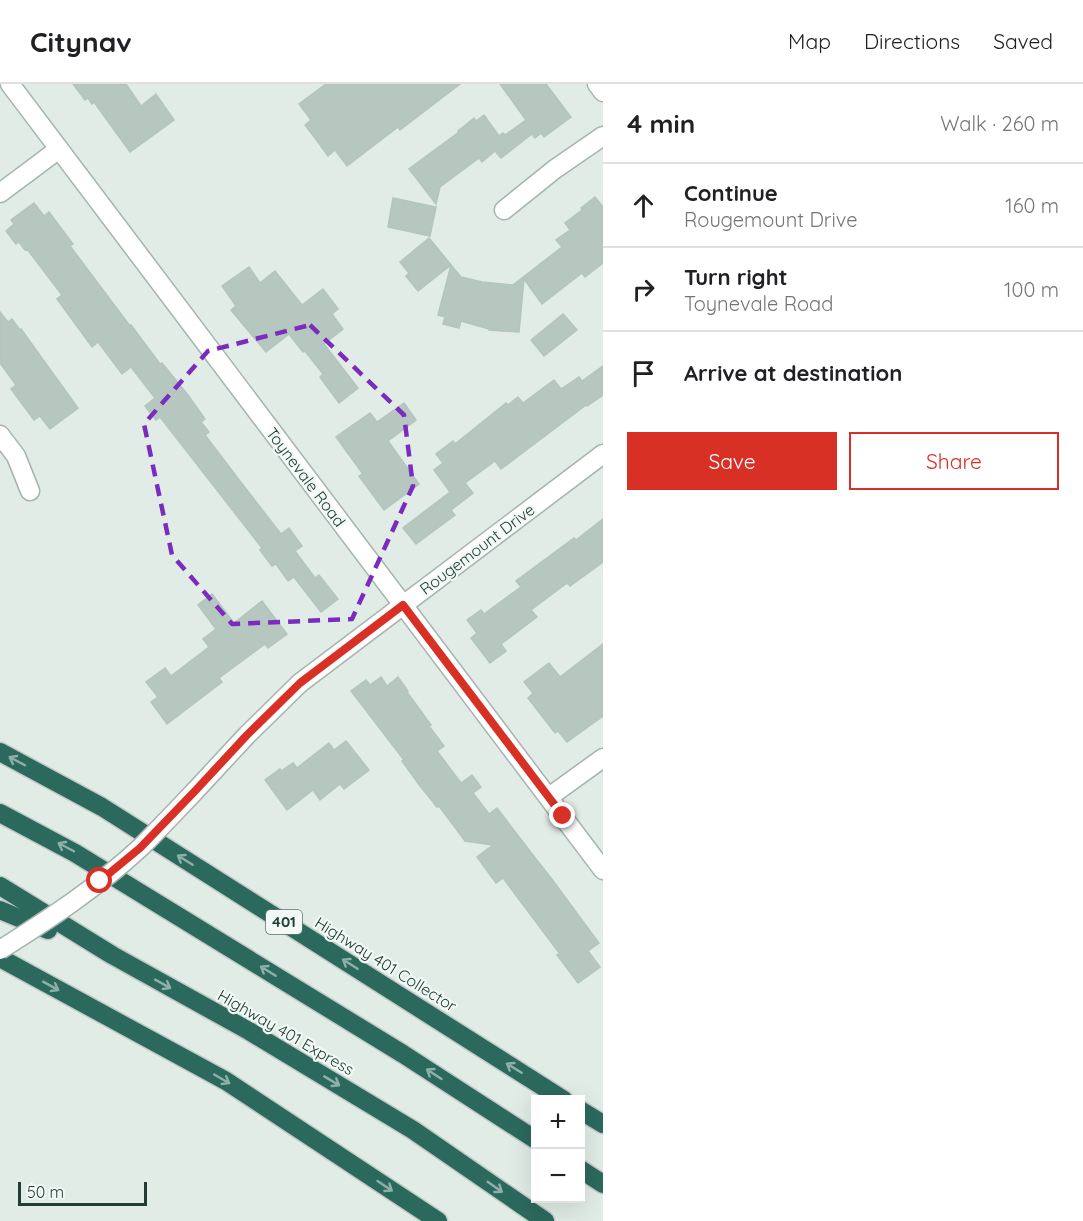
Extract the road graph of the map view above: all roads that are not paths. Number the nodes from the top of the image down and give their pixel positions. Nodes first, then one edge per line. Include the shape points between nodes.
1 (10, 84) edge
2 (597, 84) edge
3 (603, 93) edge
4 (603, 136) edge
5 (58, 149) junction
6 (0, 193) edge
7 (504, 210) dead end
8 (0, 435) edge
9 (603, 454) edge
10 (30, 491) dead end
11 (403, 605) junction
12 (0, 752) edge
13 (603, 758) edge
14 (549, 797) junction
15 (0, 813) edge
16 (603, 870) edge
17 (0, 886) edge
18 (0, 910) edge
19 (0, 950) edge
20 (112, 955) junction
21 (0, 958) edge
22 (556, 1095) edge
23 (585, 1113) edge
24 (603, 1124) edge
25 (531, 1137) edge
26 (585, 1172) edge
27 (603, 1184) edge
28 (438, 1221) edge
29 (545, 1221) edge

1 - 5 street, Toynevale Road
2 - 3 street
4 - 7 street
5 - 6 street
5 - 11 street, Toynevale Road
8 - 10 street via 16,456
9 - 11 street, Rougemount Drive
11 - 14 street, Toynevale Road
11 - 19 street, Rougemount Drive, bridge via 300,683 140,848 61,911
22 -> 12 highway, Highway 401 Collector / 401 via 102,807
13 - 14 street
14 - 16 street, Toynevale Road
25 -> 15 highway via 85,859
17 - 20 highway, Highway 401 Express
18 - 20 highway
20 -> 29 highway, Highway 401 Express via 249,1031 413,1130
21 -> 28 highway via 226,1081
23 - 24 highway
26 - 27 highway

